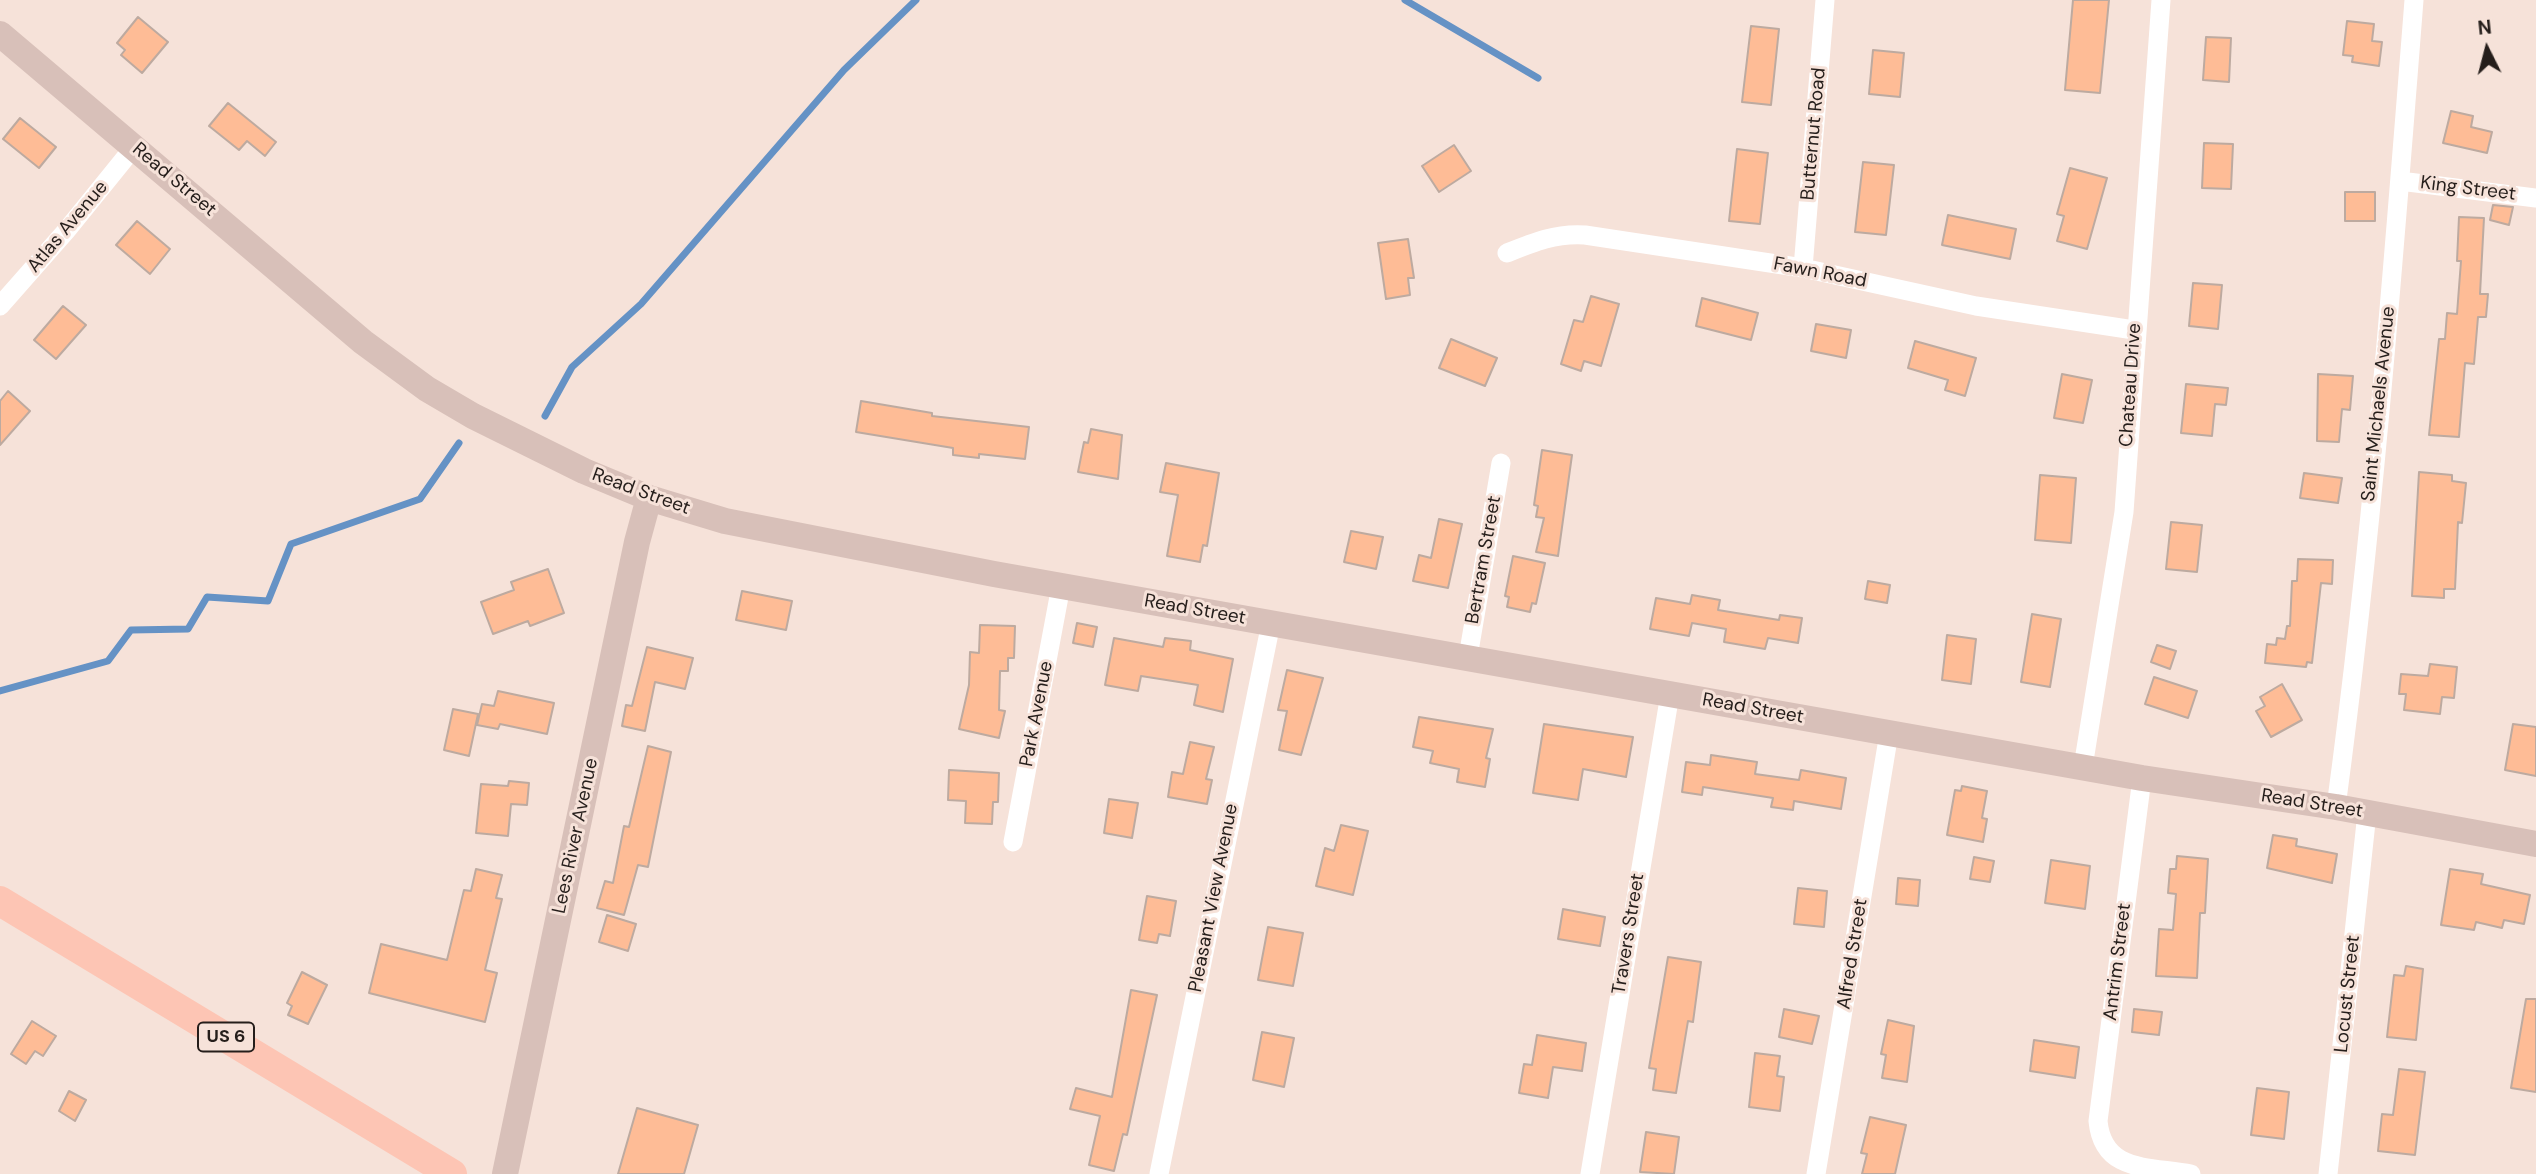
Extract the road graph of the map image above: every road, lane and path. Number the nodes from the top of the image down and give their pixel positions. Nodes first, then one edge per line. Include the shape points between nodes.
1 (1825, 0) edge
2 (2161, 0) edge
3 (2414, 0) edge
4 (0, 34) edge
5 (134, 147) junction
6 (2400, 181) junction
7 (2536, 198) edge
8 (1507, 253) dead end
9 (1803, 268) junction
10 (0, 306) edge
11 (2134, 330) junction
12 (1501, 463) dead end
13 (649, 498) junction
14 (1061, 586) junction
15 (1271, 623) junction
16 (1468, 657) junction
17 (1670, 694) junction
18 (1889, 733) junction
19 (2083, 767) junction
20 (2142, 778) junction
21 (2336, 807) junction
22 (2367, 813) junction
23 (1013, 842) dead end
24 (2536, 844) edge
25 (0, 901) edge
26 (452, 1174) edge
27 (505, 1174) edge
28 (1159, 1174) edge
29 (1590, 1174) edge
30 (1816, 1174) edge
31 (2191, 1174) edge
32 (2328, 1174) edge

1 - 9 street, Butternut Road
2 - 11 street, Chateau Drive
3 - 6 street, Saint Michaels Avenue
4 - 5 main road, Read Street
5 - 10 street, Atlas Avenue
5 - 13 main road, Read Street via 363,342 427,389 584,471
6 - 7 street, King Street
6 - 21 street, Saint Michaels Avenue via 2352,685
8 - 9 street, Fawn Road via 1544,238 1575,234
9 - 11 street, Fawn Road via 1976,306
11 - 19 street, Chateau Drive via 2123,512
12 - 16 street, Bertram Street
13 - 14 main road, Read Street via 725,521
13 - 27 main road, Lees River Avenue
14 - 15 main road, Read Street
14 - 23 street, Park Avenue
15 - 16 main road, Read Street
15 - 28 street, Pleasant View Avenue
16 - 17 main road, Read Street
17 - 18 main road, Read Street
17 - 29 street, Travers Street
18 - 19 main road, Read Street
18 - 30 street, Alfred Street
19 - 20 main road, Read Street
20 - 21 main road, Read Street
20 - 31 street, Antrim Street via 2098,1121 2103,1145 2116,1160
21 - 22 main road, Read Street
22 - 24 main road, Read Street
22 - 32 street, Locust Street
25 - 26 main road, US 6

